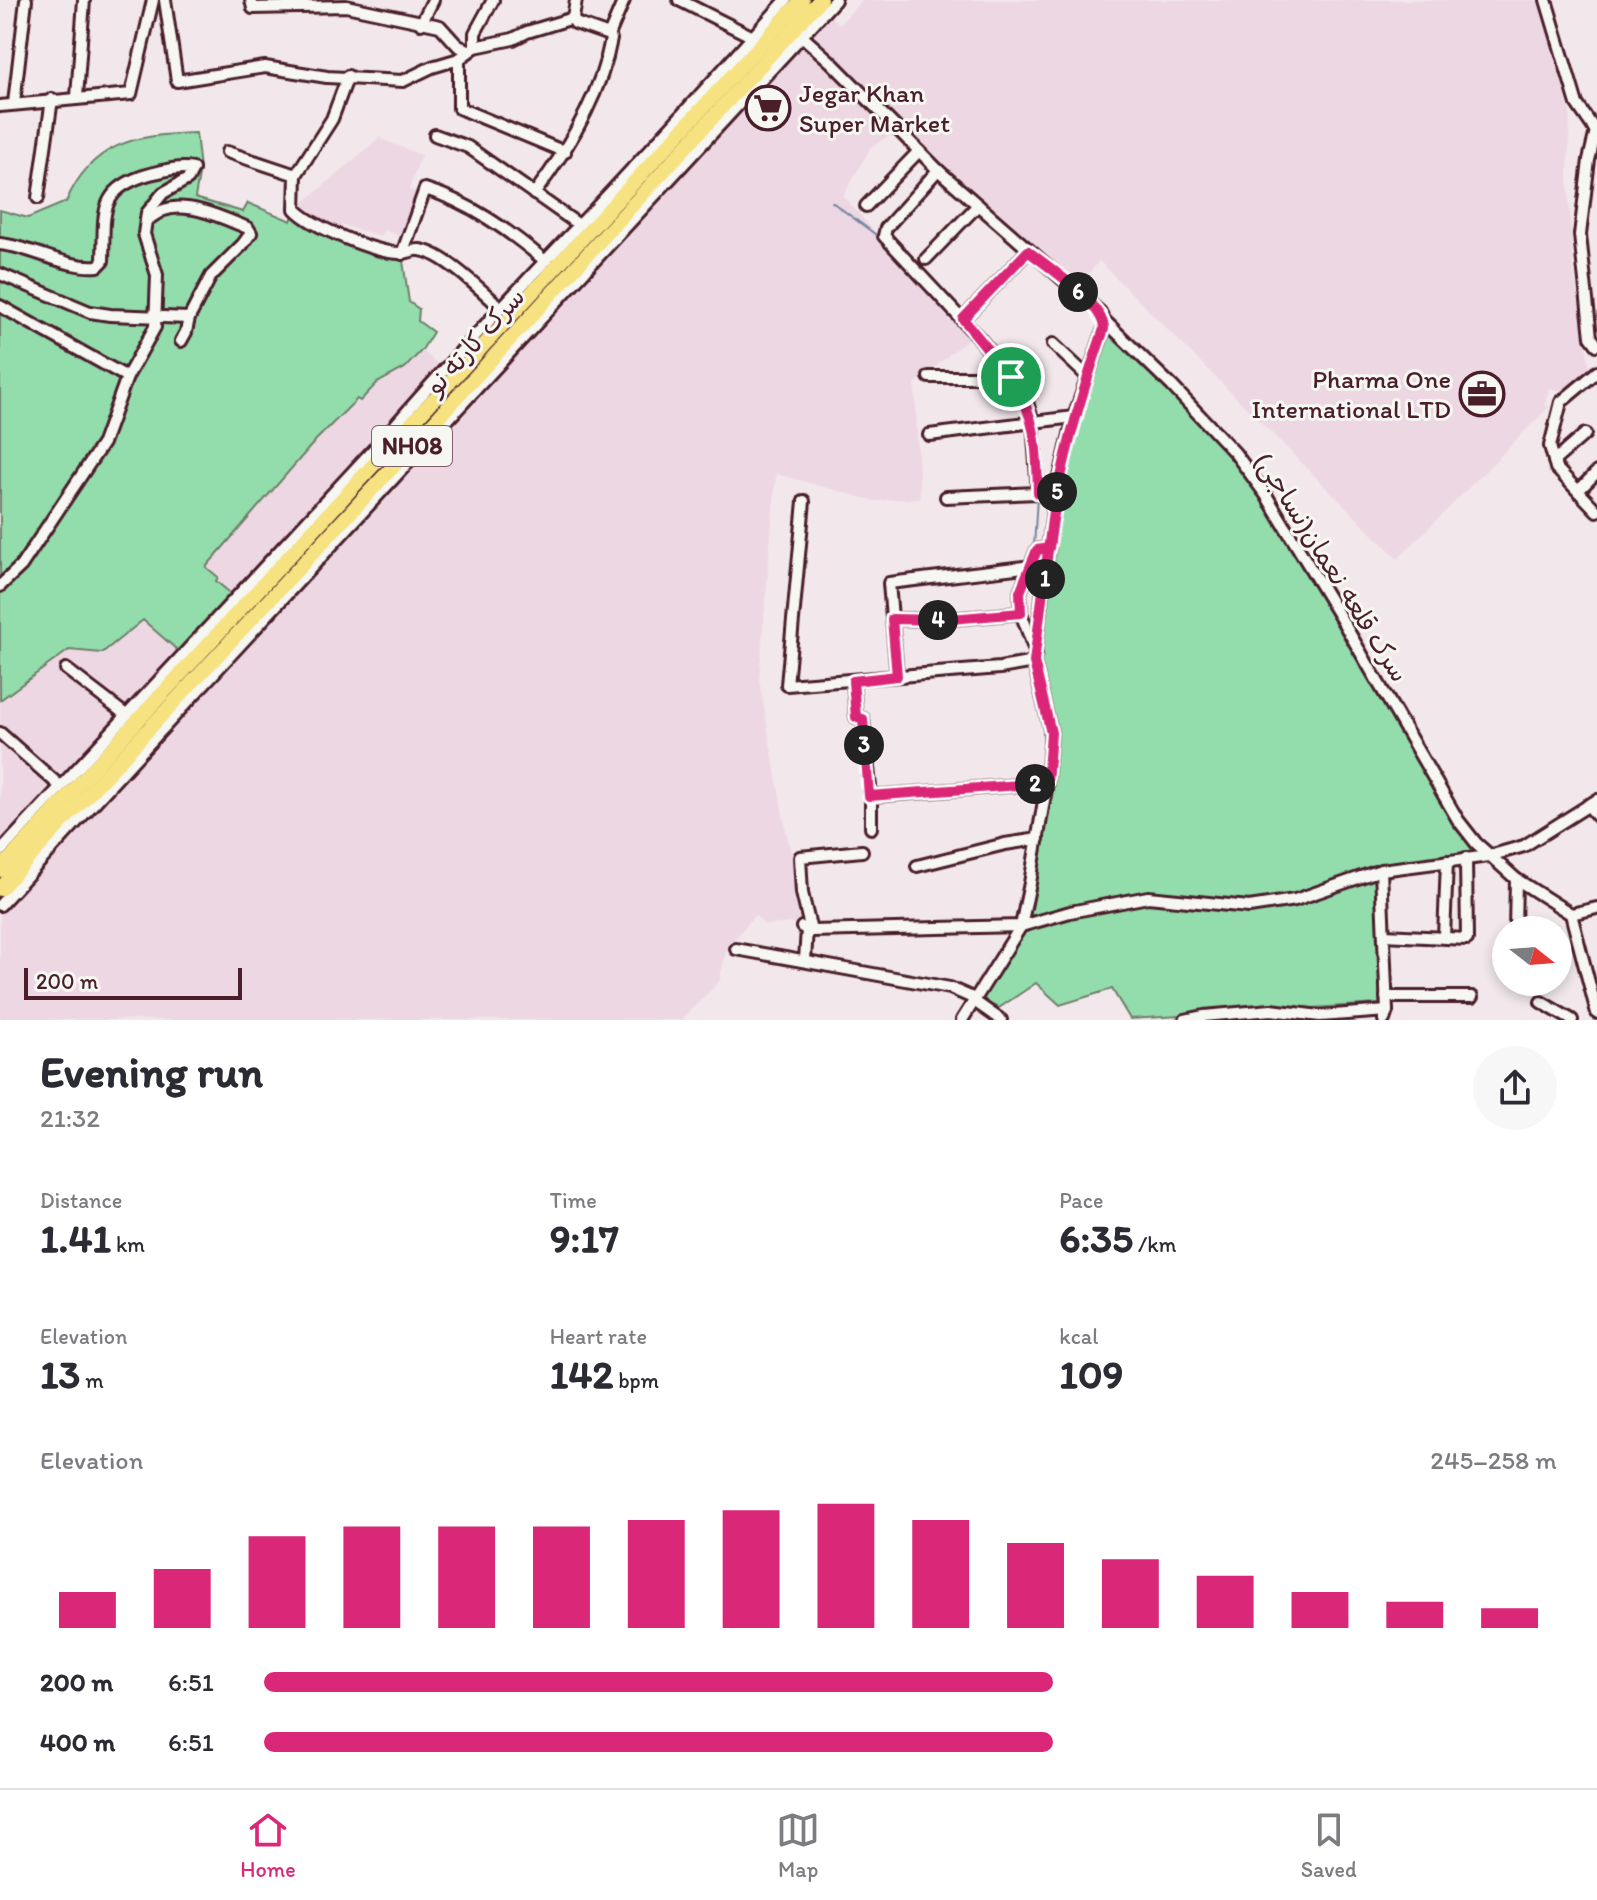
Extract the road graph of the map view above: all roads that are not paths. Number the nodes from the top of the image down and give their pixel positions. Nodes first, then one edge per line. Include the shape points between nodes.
1 (26, 0) edge
2 (84, 0) edge
3 (153, 0) edge
4 (165, 0) edge
5 (251, 0) edge
6 (433, 0) edge
7 (493, 0) edge
8 (576, 0) edge
9 (624, 0) edge
10 (679, 0) edge
11 (820, 0) edge
12 (835, 0) edge
13 (1546, 0) edge
14 (794, 1) edge
15 (367, 5) edge
16 (573, 18) junction
17 (421, 24) junction
18 (797, 33) junction
19 (609, 35) junction
20 (472, 49) junction
21 (756, 50) junction
22 (459, 59) junction
23 (348, 76) junction
24 (77, 97) junction
25 (52, 99) junction
26 (14, 103) junction
27 (0, 106) edge
28 (692, 110) junction
29 (1596, 132) edge
30 (435, 135) dead end
31 (919, 151) junction
32 (227, 152) dead end
33 (565, 152) junction
34 (938, 170) junction
35 (296, 175) junction
36 (534, 194) junction
37 (38, 198) dead end
38 (978, 205) junction
39 (866, 206) dead end
40 (147, 220) junction
41 (579, 225) junction
42 (0, 244) edge
43 (1028, 251) junction
44 (402, 254) junction
45 (926, 259) dead end
46 (544, 260) junction
47 (0, 274) edge
48 (0, 306) edge
49 (500, 307) junction
50 (156, 317) junction
51 (189, 318) junction
52 (963, 319) junction
53 (1104, 320) junction
54 (181, 341) dead end
55 (1053, 344) dead end
56 (1597, 345) edge
57 (1597, 372) edge
58 (1087, 376) junction
59 (127, 377) junction
60 (929, 377) dead end
61 (1011, 377) junction
62 (1074, 417) junction
63 (1033, 422) junction
64 (1585, 434) dead end
65 (929, 435) dead end
66 (1554, 461) junction
67 (1597, 472) edge
68 (1578, 491) junction
69 (1038, 493) junction
70 (946, 497) dead end
71 (804, 501) dead end
72 (1054, 503) junction
73 (1595, 506) edge
74 (1049, 548) junction
75 (1032, 566) junction
76 (0, 586) edge
77 (270, 587) junction
78 (1021, 613) junction
79 (892, 619) junction
80 (1035, 658) junction
81 (66, 669) dead end
82 (897, 676) junction
83 (853, 681) junction
84 (126, 715) junction
85 (0, 733) edge
86 (1047, 783) junction
87 (60, 786) junction
88 (871, 796) junction
89 (1592, 802) edge
90 (1597, 816) edge
91 (871, 828) dead end
92 (1038, 839) junction
93 (862, 851) dead end
94 (0, 852) edge
95 (1489, 856) junction
96 (1466, 858) junction
97 (1447, 861) junction
98 (917, 866) dead end
99 (0, 870) edge
100 (1381, 870) junction
101 (1516, 879) junction
102 (0, 889) edge
103 (0, 905) edge
104 (1597, 908) edge
105 (1571, 914) junction
106 (1515, 916) edge
107 (1021, 926) junction
108 (806, 929) junction
109 (1384, 935) junction
110 (1444, 937) junction
111 (736, 949) dead end
112 (805, 960) junction
113 (1386, 997) junction
114 (1472, 997) dead end
115 (975, 1000) junction
116 (1541, 1002) dead end
117 (1597, 1013) edge
118 (1386, 1015) edge
119 (962, 1020) edge
120 (1001, 1020) edge
121 (1185, 1020) edge
122 (1572, 1020) edge

1 - 26 street
2 - 24 street
3 - 24 street via 131,94
4 - 23 street via 177,81 265,67
5 - 15 street via 253,8
6 - 17 street
7 - 20 street
8 - 16 street
9 - 19 street
10 - 21 street
11 - 18 highway, سرک کارته نو / NH08
12 - 18 street
13 - 29 street via 1577,104
14 - 21 highway, NH08
15 - 17 street
16 - 19 street
16 - 20 street
17 - 20 street via 440,26 458,46
18 - 21 highway, سرک کارته نو / NH08
18 - 31 street, سرک قلعه نعمان(نساجی)
18 - 103 street via 511,355
19 - 33 street via 609,54
20 - 22 street
21 - 28 highway, NH08
21 - 77 highway, سرک کارته نو / NH08
22 - 23 street via 403,81
22 - 33 street via 459,108
23 - 35 street via 332,119
24 - 25 street
25 - 26 street
25 - 37 street
26 - 27 street
28 - 41 street
28 - 77 highway, NH08
29 - 56 street via 1580,235 1591,337
30 - 36 street via 468,147
31 - 34 street, سرک قلعه نعمان(نساجی)
31 - 39 street
32 - 35 street
33 - 36 street
34 - 38 street, سرک قلعه نعمان(نساجی)
34 - 52 street via 884,236
35 - 44 street via 295,209 302,217 355,243
36 - 41 street
38 - 43 street, سرک قلعه نعمان(نساجی)
38 - 45 street
40 - 42 street via 152,204 188,179 193,169 143,176 117,189 105,206 103,261 98,266
40 - 50 street via 144,234 157,275
40 - 51 street via 181,207 251,233 211,276
41 - 46 street
43 - 52 street
43 - 53 street, سرک قلعه نعمان(نساجی)
44 - 46 street via 425,189 490,220
44 - 49 street via 423,251 456,268
46 - 49 street
47 - 50 street via 90,312
48 - 59 street
49 - 84 street
50 - 51 street
50 - 59 street
51 - 54 street
52 - 61 street
53 - 58 street
53 - 95 street, سرک قلعه نعمان(نساجی) via 1235,453 1266,495 1458,820
55 - 58 street
57 - 66 street via 1561,402 1550,446
58 - 62 street
59 - 76 street via 103,443 21,566
60 - 61 street
61 - 63 street
62 - 63 street
62 - 72 street
63 - 65 street
63 - 69 street
64 - 66 street
66 - 68 street
67 - 68 street
68 - 73 street
69 - 70 street
69 - 72 street
71 - 83 street via 787,685
72 - 74 street
74 - 75 street via 1037,550
74 - 80 street
75 - 78 street via 1020,592
75 - 79 street via 889,583
77 - 99 highway, NH08
77 - 102 highway, سرک کارته نو / NH08
78 - 79 street
78 - 80 street
79 - 82 street
80 - 82 street
80 - 86 street via 1051,733
81 - 84 street
82 - 83 street
83 - 88 street via 856,717 863,719
84 - 87 street
85 - 87 street
86 - 88 street
86 - 92 street
87 - 94 street
88 - 91 street
89 - 90 street
89 - 95 street via 1524,846
92 - 98 street
92 - 107 street
93 - 108 street via 800,857
95 - 96 street
95 - 101 street, سرک قلعه نعمان(نساجی)
96 - 97 street
96 - 110 street via 1467,939
97 - 100 street
97 - 110 street
100 - 107 street via 1295,900 1249,907 1148,897
100 - 109 street
101 - 105 street, سرک قلعه نعمان(نساجی)
101 - 106 street
104 - 105 street
105 - 117 street
107 - 108 street
107 - 115 street
108 - 112 street
109 - 110 street
109 - 113 street
111 - 112 street
112 - 115 street via 950,988
113 - 114 street
113 - 118 street
115 - 119 street
115 - 120 street
116 - 122 street
118 - 121 street via 1271,1010

